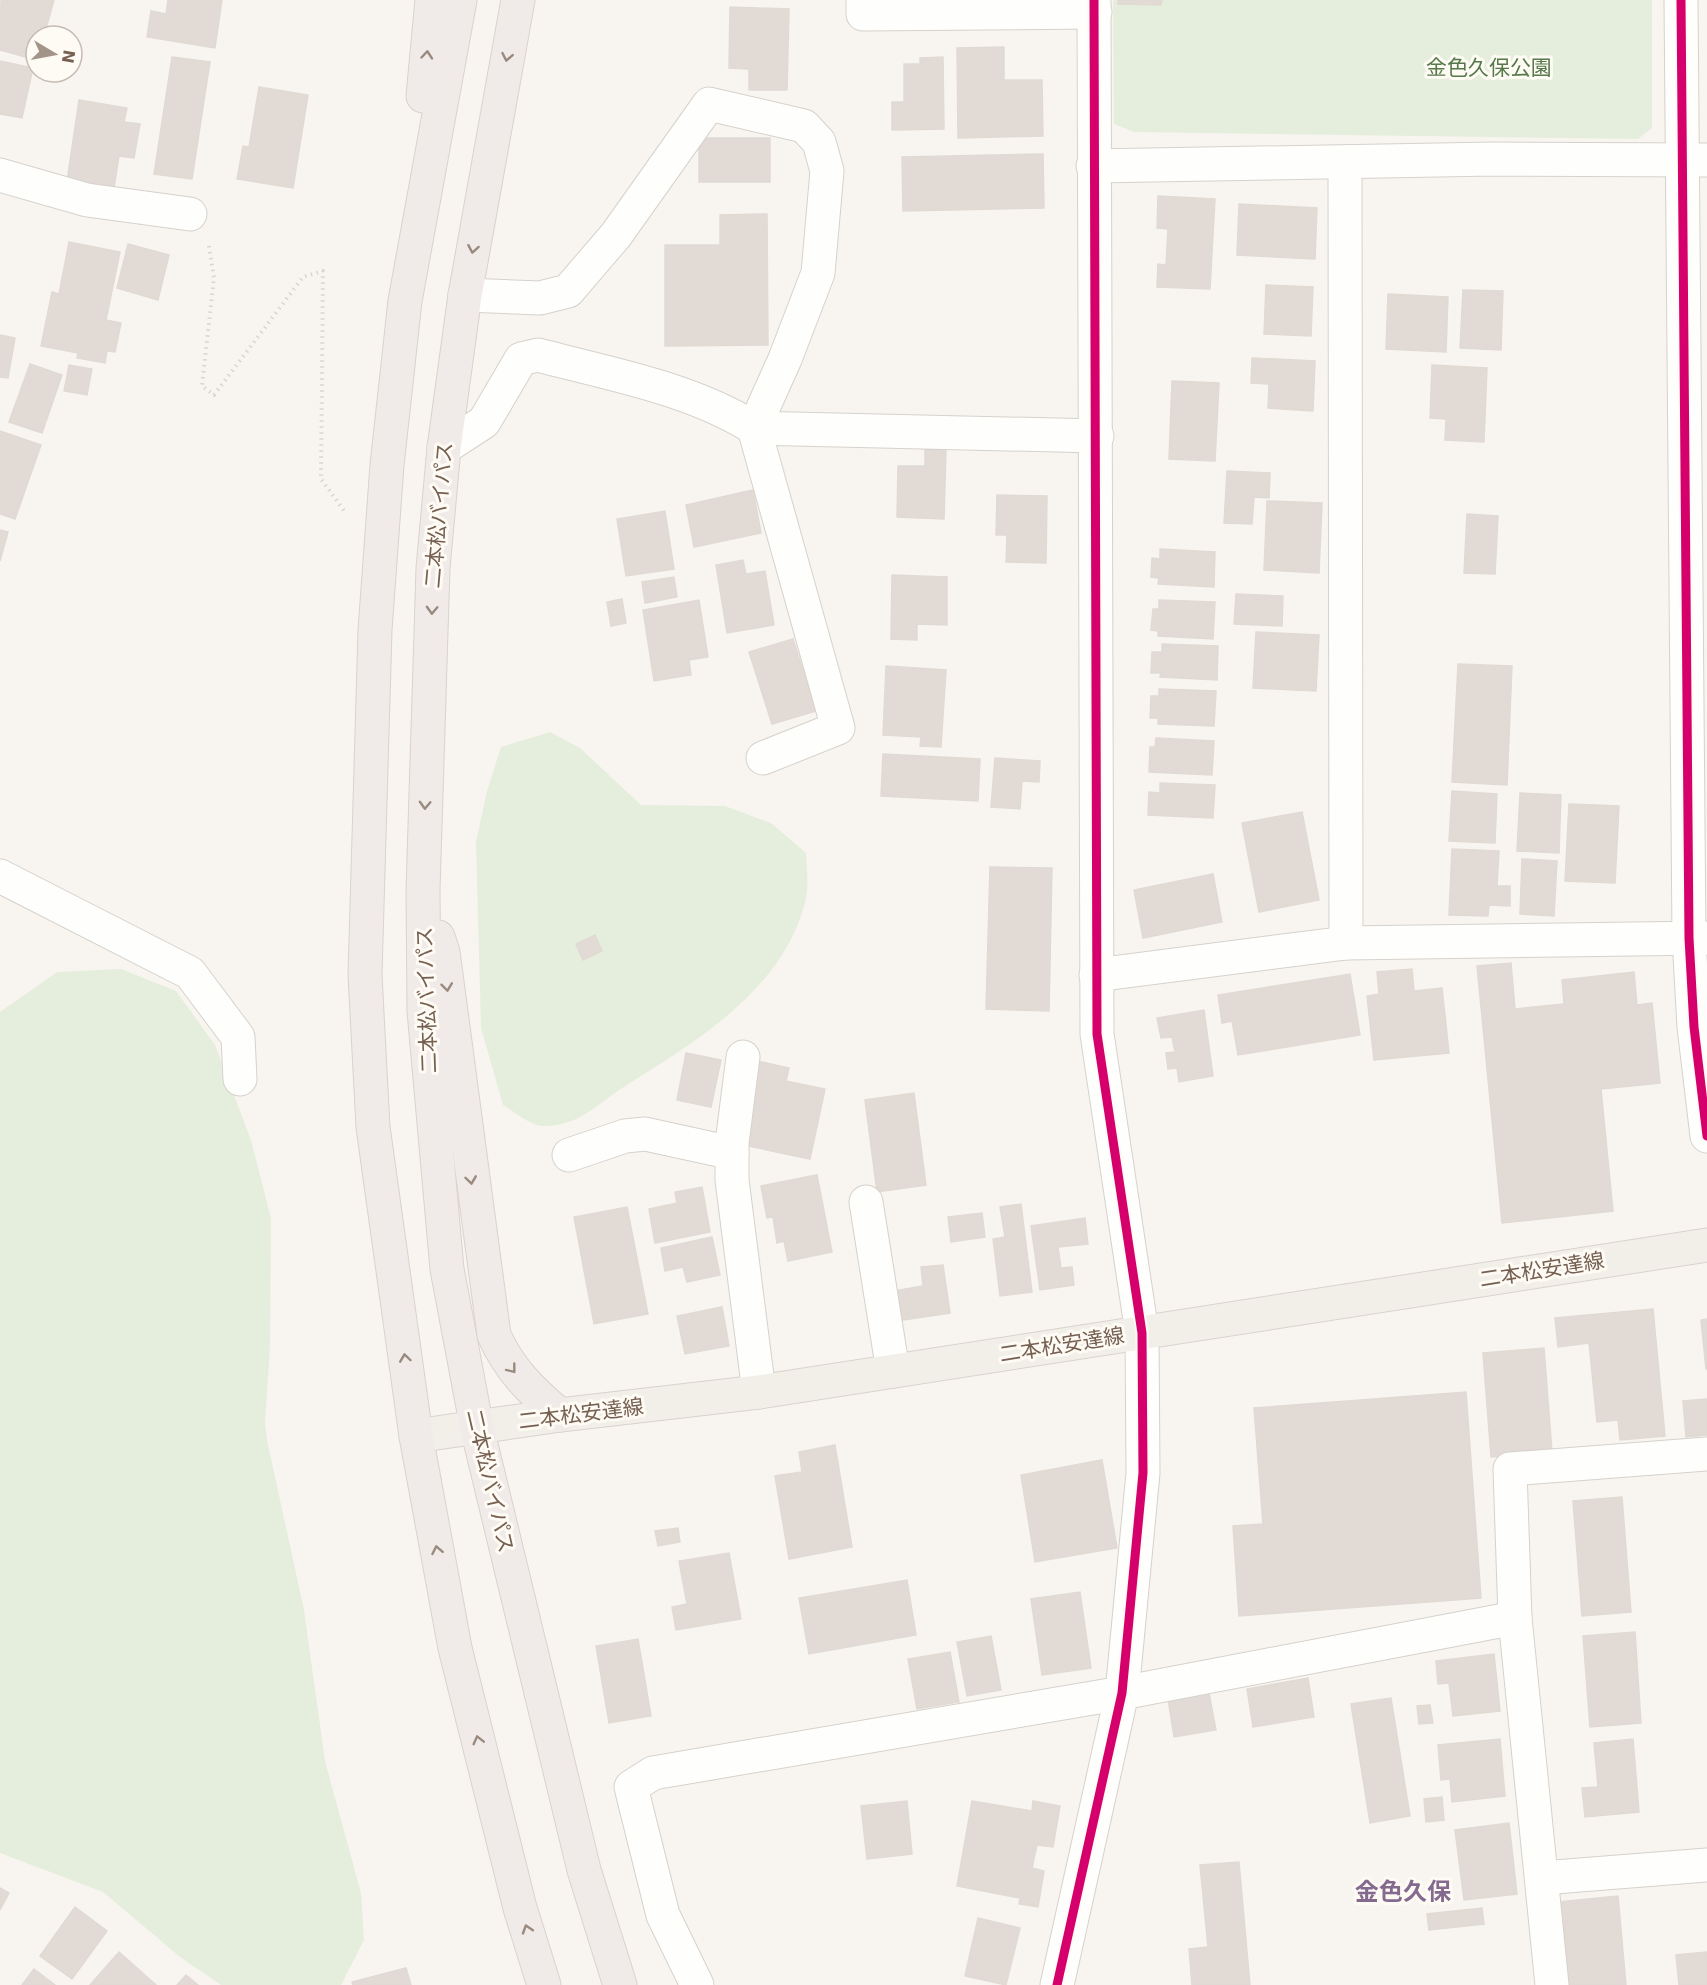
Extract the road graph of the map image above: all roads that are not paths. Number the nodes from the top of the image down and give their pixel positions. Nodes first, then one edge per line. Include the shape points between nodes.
1 (432, 0) edge
2 (460, 0) edge
3 (518, 0) edge
4 (863, 0) edge
5 (1681, 0) edge
6 (1094, 6) edge
7 (1694, 160) edge
8 (1345, 163) junction
9 (1093, 166) junction
10 (0, 175) edge
11 (190, 214) road end
12 (1695, 288) edge
13 (465, 295) junction
14 (405, 301) junction
15 (754, 428) junction
16 (1097, 436) junction
17 (444, 448) junction
18 (1697, 621) edge
19 (763, 758) dead end
20 (0, 876) edge
21 (423, 890) junction
22 (1698, 938) edge
23 (1346, 943) junction
24 (1096, 975) junction
25 (743, 1057) dead end
26 (240, 1078) dead end
27 (1707, 1136) edge
28 (732, 1153) junction
29 (569, 1155) dead end
30 (866, 1202) dead end
31 (1707, 1245) edge
32 (1142, 1333) junction
33 (893, 1371) junction
34 (759, 1392) junction
35 (560, 1415) junction
36 (477, 1428) junction
37 (416, 1436) junction
38 (1707, 1454) edge
39 (1515, 1618) junction
40 (1122, 1693) junction
41 (1707, 1865) edge
42 (1542, 1878) junction
43 (544, 1985) edge
44 (620, 1985) edge
45 (697, 1985) edge
46 (1057, 1985) edge
47 (1552, 1985) edge

14 -> 1 highway
2 - 14 highway
3 -> 13 highway, 二本松バイパス
4 - 6 street via 863,14
5 - 7 street
6 - 9 street
7 - 8 street
7 - 12 street
8 - 9 street
8 - 23 street
9 - 16 street
10 - 11 street via 87,200
12 - 18 street
13 - 15 street via 540,298 568,291 616,236 709,104 804,126 819,142 827,171 818,273
13 - 17 highway, 二本松バイパス
37 -> 14 highway via 373,1127 364,975 375,630 387,465
15 - 16 street
15 - 17 street via 710,404 538,355 520,359 484,422
15 - 19 street via 838,728
16 - 24 street
17 -> 21 highway, 二本松バイパス via 433,568
18 - 22 street
20 - 26 street via 190,973 238,1037
21 -> 35 highway via 443,952 494,1335 505,1359 527,1388
21 - 36 highway, 二本松バイパス via 424,1011 447,1269
22 - 23 street
22 - 27 street via 1695,1027
23 - 24 street
24 - 32 street via 1097,1034
25 - 28 street
28 - 29 street via 645,1134 625,1136
28 - 34 street via 732,1180
30 - 33 street
31 - 32 main road, 二本松安達線
32 - 33 main road, 二本松安達線
32 - 40 street via 1143,1473
33 - 34 main road, 二本松安達線
34 - 35 main road, 二本松安達線
35 - 36 main road, 二本松安達線
36 - 37 main road, 二本松安達線
36 - 44 highway, 二本松バイパス via 584,1870
43 -> 37 highway via 520,1908 455,1648
38 - 39 street via 1510,1469
39 - 40 street
39 - 42 street
40 - 45 street via 653,1773 631,1787 663,1916
40 - 46 street
41 - 42 street
42 - 47 street

